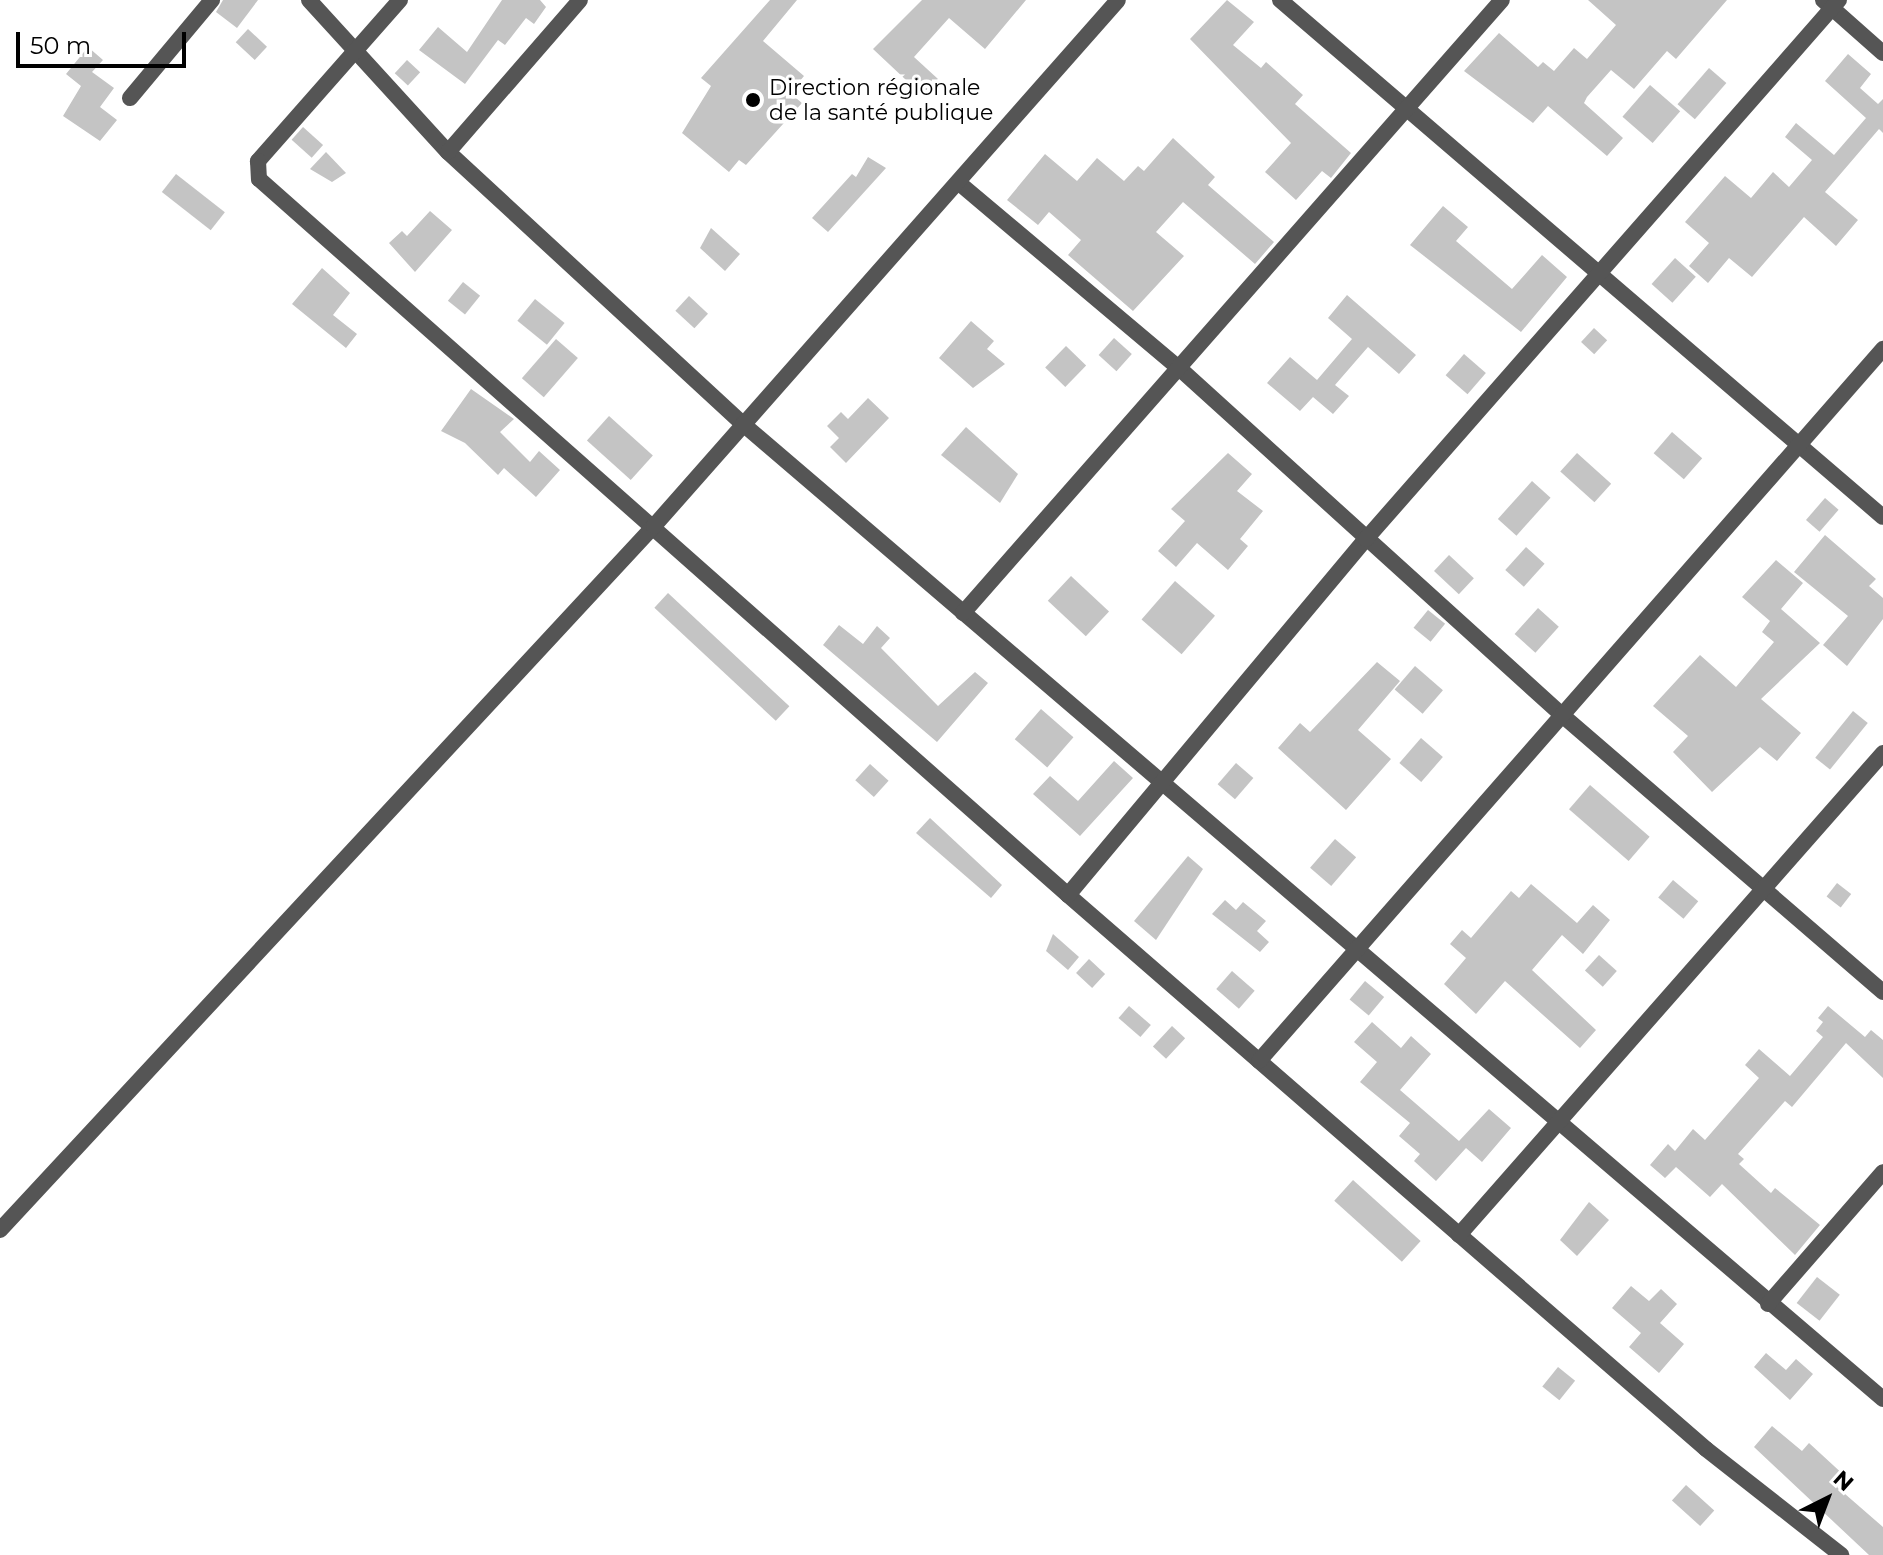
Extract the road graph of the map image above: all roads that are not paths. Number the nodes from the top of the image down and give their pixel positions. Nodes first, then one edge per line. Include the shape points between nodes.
1 (212, 0) edge
2 (309, 0) edge
3 (400, 0) edge
4 (580, 0) edge
5 (1118, 0) edge
6 (1280, 0) edge
7 (1502, 0) edge
8 (1832, 3) edge
9 (356, 50) junction
10 (1883, 53) edge
11 (130, 98) dead end
12 (1408, 111) junction
13 (448, 152) junction
14 (959, 183) junction
15 (1602, 275) junction
16 (1883, 349) edge
17 (1179, 368) junction
18 (743, 424) junction
19 (1799, 445) junction
20 (1883, 517) edge
21 (654, 526) junction
22 (1366, 539) junction
23 (963, 613) junction
24 (1562, 715) junction
25 (1883, 753) edge
26 (1162, 783) junction
27 (1762, 890) junction
28 (1068, 895) junction
29 (1358, 949) junction
30 (1883, 992) edge
31 (1259, 1061) junction
32 (1559, 1120) junction
33 (1883, 1172) edge
34 (0, 1230) edge
35 (1459, 1235) junction
36 (1768, 1304) junction
37 (1883, 1399) edge
38 (1841, 1555) edge

1 - 11 street
2 - 9 street
3 - 9 street
4 - 13 street
5 - 14 street
6 - 12 street
7 - 12 street
8 - 10 street
8 - 15 street
9 - 13 street
9 - 21 street via 258,161 259,179
12 - 15 street
12 - 17 street
13 - 18 street
14 - 17 street
14 - 18 street
15 - 19 street
15 - 22 street
16 - 19 street
17 - 22 street
17 - 23 street
18 - 21 street
18 - 23 street
19 - 20 street
19 - 24 street
21 - 28 street
21 - 34 street
22 - 24 street
22 - 26 street
23 - 26 street
24 - 27 street
24 - 29 street
25 - 27 street
26 - 28 street
26 - 29 street
27 - 30 street
27 - 32 street
28 - 31 street
29 - 31 street
29 - 32 street
31 - 35 street
32 - 35 street
32 - 36 street
33 - 36 street
35 - 38 street via 1706,1449
36 - 37 street

